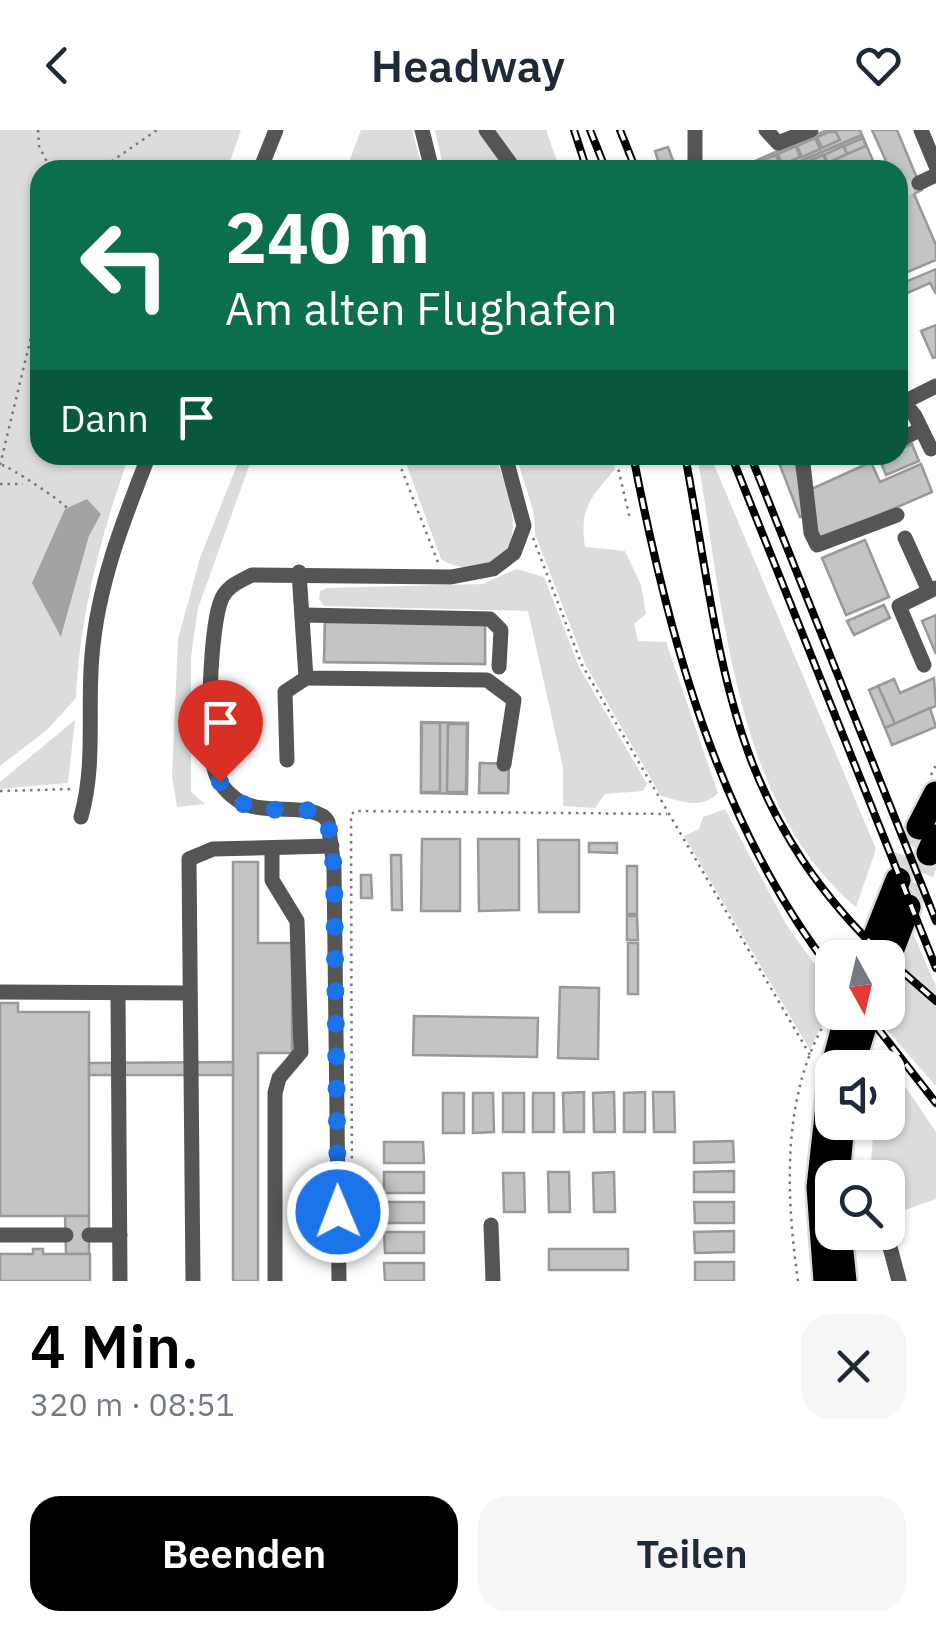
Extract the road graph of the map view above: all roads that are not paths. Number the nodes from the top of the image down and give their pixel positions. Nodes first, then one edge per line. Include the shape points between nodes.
1 (276, 130) edge
2 (422, 130) edge
3 (486, 130) edge
4 (694, 130) edge
5 (766, 130) edge
6 (811, 130) edge
7 (920, 130) edge
8 (264, 160) edge
9 (430, 160) edge
10 (507, 160) edge
11 (695, 160) edge
12 (936, 166) edge
13 (936, 175) edge
14 (919, 183) tunnel mouth
15 (936, 386) edge
16 (908, 397) edge
17 (908, 412) edge
18 (921, 429) junction
19 (908, 436) edge
20 (931, 449) dead end
21 (145, 465) edge
22 (508, 465) edge
23 (803, 465) edge
24 (897, 515) dead end
25 (905, 538) dead end
26 (299, 572) junction
27 (933, 590) edge
28 (304, 615) junction
29 (924, 665) dead end
30 (499, 667) dead end
31 (306, 678) junction
32 (286, 760) dead end
33 (504, 764) dead end
34 (936, 794) edge
35 (81, 817) dead end
36 (928, 839) tunnel mouth
37 (332, 846) junction
38 (272, 849) junction
39 (898, 880) tunnel mouth
40 (908, 907) tunnel mouth
41 (879, 940) edge
42 (884, 940) edge
43 (0, 992) edge
44 (118, 992) junction
45 (190, 993) junction
46 (825, 1140) edge
47 (491, 1226) dead end
48 (0, 1235) edge
49 (89, 1235) dead end
50 (120, 1235) junction
51 (66, 1236) dead end
52 (841, 1250) edge
53 (891, 1250) edge
54 (120, 1281) edge
55 (193, 1281) edge
56 (275, 1281) edge
57 (339, 1281) edge
58 (493, 1281) edge
59 (826, 1281) edge
60 (844, 1281) edge
61 (900, 1281) edge

1 - 8 street
2 - 9 street
3 - 10 street
4 - 11 street
5 - 6 street via 778,143
7 - 12 street
13 - 14 street
15 - 16 street
17 - 18 street
18 - 19 street
18 - 20 street
21 - 35 street via 111,552 97,614 89,789
22 - 26 street via 524,526 508,560 451,576
23 - 24 street via 818,546
25 - 27 street
26 - 28 street
26 - 37 street via 252,575 221,600 213,636 214,767 220,782 255,809 322,812
27 - 29 street via 899,606
28 - 30 street via 490,618 501,630
28 - 31 street
31 - 32 street via 285,692
31 - 33 street via 486,680 514,700
34 - 36 highway
37 - 38 street
37 - 57 street
38 - 45 street via 214,849 188,860
38 - 56 street via 272,880 297,921 301,1052 275,1092
39 - 41 highway
40 - 42 highway
43 - 44 street
44 - 45 street
44 - 50 street
45 - 55 street
46 - 59 highway via 819,1187
47 - 58 street
48 - 51 street
49 - 50 street
50 - 54 street
52 - 60 highway
53 - 61 street

